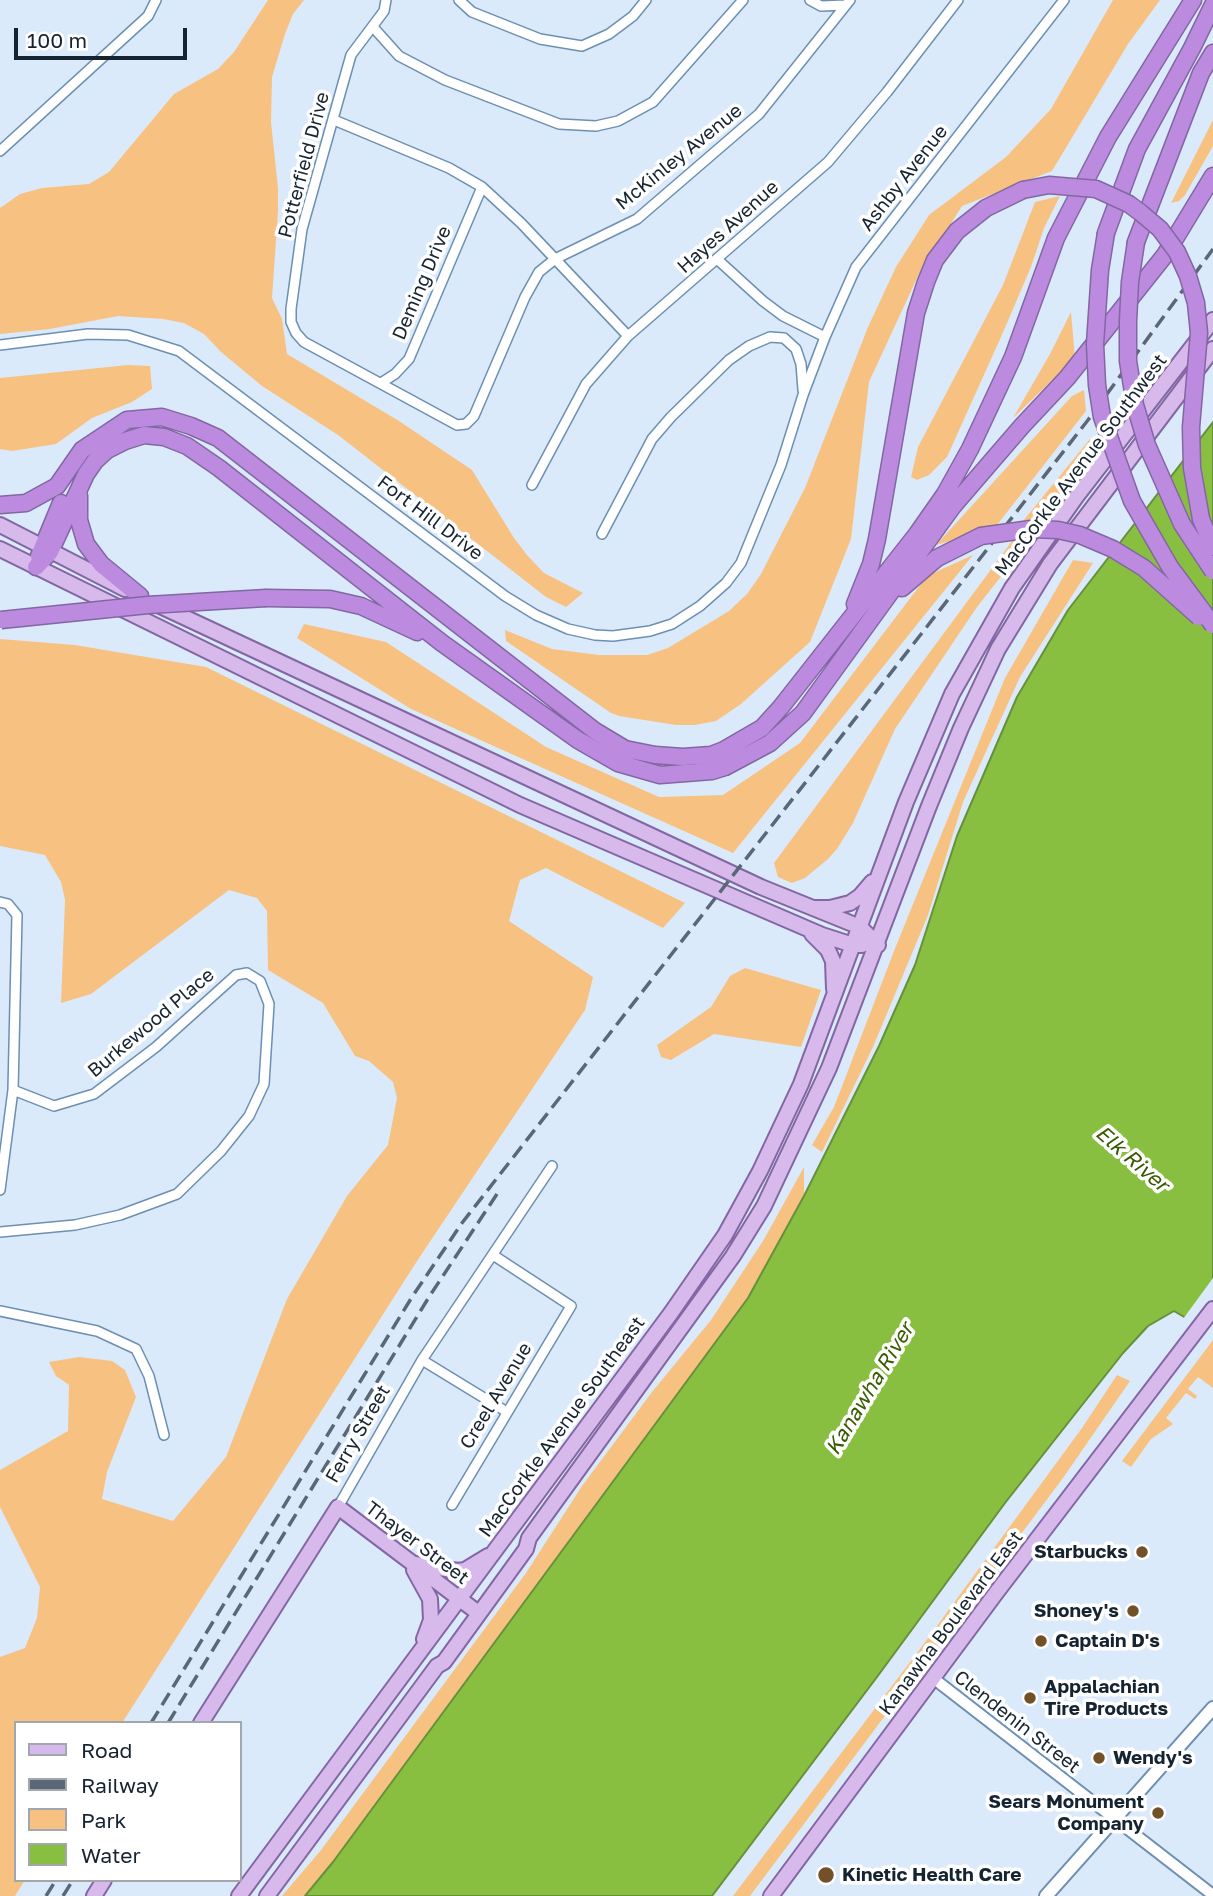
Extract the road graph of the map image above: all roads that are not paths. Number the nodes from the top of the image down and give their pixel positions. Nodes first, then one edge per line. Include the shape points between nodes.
1 (156, 0) edge
2 (386, 0) edge
3 (459, 0) edge
4 (646, 0) edge
5 (743, 0) edge
6 (810, 0) edge
7 (958, 0) edge
8 (1064, 0) edge
9 (1193, 0) edge
10 (848, 2) edge
11 (1213, 5) edge
12 (373, 27) junction
13 (1213, 53) edge
14 (334, 120) junction
15 (0, 151) edge
16 (1213, 176) edge
17 (482, 187) junction
18 (555, 259) junction
19 (718, 260) junction
20 (783, 316) junction
21 (1213, 320) edge
22 (628, 336) junction
23 (825, 337) junction
24 (784, 338) junction
25 (0, 345) edge
26 (1213, 349) edge
27 (381, 383) junction
28 (803, 395) junction
29 (457, 425) joint
30 (108, 431) junction
31 (781, 465) joint
32 (532, 485) dead end
33 (80, 486) junction
34 (0, 505) edge
35 (0, 525) edge
36 (602, 534) dead end
37 (1213, 547) edge
38 (46, 549) junction
39 (0, 550) edge
40 (36, 567) junction
41 (1213, 571) edge
42 (140, 596) junction
43 (1, 620) edge
44 (1213, 627) edge
45 (842, 631) junction
46 (859, 637) junction
47 (442, 643) junction
48 (880, 870) junction
49 (0, 902) edge
50 (810, 908) junction
51 (802, 926) junction
52 (860, 927) junction
53 (853, 945) junction
54 (878, 945) junction
55 (833, 1000) junction
56 (13, 1090) junction
57 (552, 1166) dead end
58 (0, 1190) edge
59 (0, 1233) edge
60 (493, 1255) junction
61 (1213, 1309) edge
62 (0, 1311) edge
63 (422, 1360) junction
64 (507, 1412) junction
65 (164, 1436) dead end
66 (452, 1505) dead end
67 (338, 1507) junction
68 (529, 1538) junction
69 (495, 1551) junction
70 (410, 1563) junction
71 (459, 1600) junction
72 (473, 1609) junction
73 (418, 1656) junction
74 (437, 1666) junction
75 (933, 1678) junction
76 (1213, 1708) edge
77 (202, 1721) edge
78 (1115, 1819) junction
79 (1213, 1895) edge
80 (239, 1896) edge
81 (267, 1896) edge
82 (771, 1896) edge
83 (1046, 1896) edge

1 - 15 street via 148,16
2 - 12 street, Potterfield Drive
3 - 4 street via 472,12 540,39 582,46 609,34
5 - 12 street via 653,102 618,121 596,126 559,124 446,80 399,56
6 - 10 street via 821,6
7 - 19 street, Hayes Avenue via 828,162
8 - 23 street, Ashby Avenue via 856,267
9 - 45 highway via 1108,137 1056,238 1013,357 945,494
10 - 18 street, McKinley Avenue via 759,114 637,219
11 - 44 highway, bridge via 1137,149 1106,233 1095,344 1102,416 1132,501 1170,567
12 - 14 street, Potterfield Drive via 351,55
13 - 41 highway, bridge via 1201,73 1136,242 1128,321 1128,361 1147,445 1182,524
14 - 17 street via 449,168
14 - 27 street, Potterfield Drive via 302,229 291,322 304,342
16 - 46 highway via 1165,255 1067,377 953,506
17 - 18 street
17 - 27 street, Deming Drive via 409,359
18 - 22 street
18 - 29 street, McKinley Avenue via 540,272 525,298 474,416
19 - 20 street
19 - 22 street, Hayes Avenue
20 - 23 street
20 - 24 street
21 - 48 main road, MacCorkle Avenue Southwest via 1012,588 952,694
22 - 32 street, Hayes Avenue via 586,384
23 - 28 street, Ashby Avenue
24 - 28 street, Ashby Avenue via 796,349 801,364
24 - 36 street via 770,337 749,346 671,417 652,439
25 - 31 street, Fort Hill Drive via 88,334 128,335 179,351 505,596 550,623 587,634 650,631 684,617 713,596 741,563
26 - 54 main road, MacCorkle Avenue Southwest via 1050,564 998,649 924,819
27 - 29 street, Potterfield Drive
28 - 31 street, Ashby Avenue
30 - 34 highway via 82,450 57,486 26,503
30 - 38 highway via 75,473
30 - 45 highway via 127,420 162,417 218,438 595,731 625,748 683,757 711,755 738,744 768,721
33 - 38 highway
33 - 42 highway via 79,520 86,544 101,564
33 - 47 highway via 95,461 125,441 144,435 187,446
35 - 38 main road
37 - 45 highway, bridge via 1201,519 1192,468 1199,333 1196,303 1177,252 1142,213 1096,190 1048,185 1023,190 986,208 957,231 935,260 916,313 877,540 859,597
38 - 40 highway
38 - 42 main road
39 - 40 main road
40 - 51 main road via 520,805
42 - 50 main road
43 - 47 highway, bridge via 148,605 330,599 361,606
44 - 46 highway, bridge via 1144,568 1113,549 1080,535 1031,528 981,536 937,558 894,596
46 - 47 highway via 803,713 770,743 712,771 660,775 618,763 578,740
48 - 50 main road via 850,903
48 - 52 main road, MacCorkle Avenue Southwest
49 - 56 street via 17,915
50 - 52 main road
51 - 53 main road
51 - 55 main road via 820,940 833,961
52 - 53 main road, MacCorkle Avenue Southwest
52 - 54 main road
53 - 54 main road
53 - 55 main road, MacCorkle Avenue Southeast
54 - 68 main road, MacCorkle Avenue Southeast via 829,1068 764,1206 733,1256
55 - 69 main road, MacCorkle Avenue Southeast via 801,1084 725,1235
56 - 58 street
56 - 59 street, Burkewood Place via 54,1106 93,1094 236,975 247,972 260,981 269,1004 264,1084 249,1116 177,1194 120,1215 75,1225
57 - 60 street, Ferry Street
60 - 63 street, Ferry Street
60 - 64 street, Creel Avenue via 571,1306
61 - 75 main road, Kanawha Boulevard East
62 - 65 street via 97,1331 136,1349 149,1376
63 - 64 street
63 - 67 street, Ferry Street
64 - 66 street, Creel Avenue
67 - 70 main road, Thayer Street
67 - 77 main road, Ferry Street
68 - 72 main road, MacCorkle Avenue Southeast via 517,1546
68 - 74 main road, MacCorkle Avenue Southeast via 526,1549
69 - 70 main road via 458,1571
69 - 71 main road, MacCorkle Avenue Southeast
70 - 71 main road, Thayer Street
70 - 73 main road via 432,1610
71 - 72 main road, Thayer Street
71 - 73 main road, MacCorkle Avenue Southeast
72 - 74 main road, MacCorkle Avenue Southeast
73 - 80 main road, MacCorkle Avenue Southeast
74 - 81 main road, MacCorkle Avenue Southeast
75 - 78 street, Clendenin Street
75 - 82 main road, Kanawha Boulevard East
76 - 78 main road
78 - 79 street, Clendenin Street
78 - 83 main road

